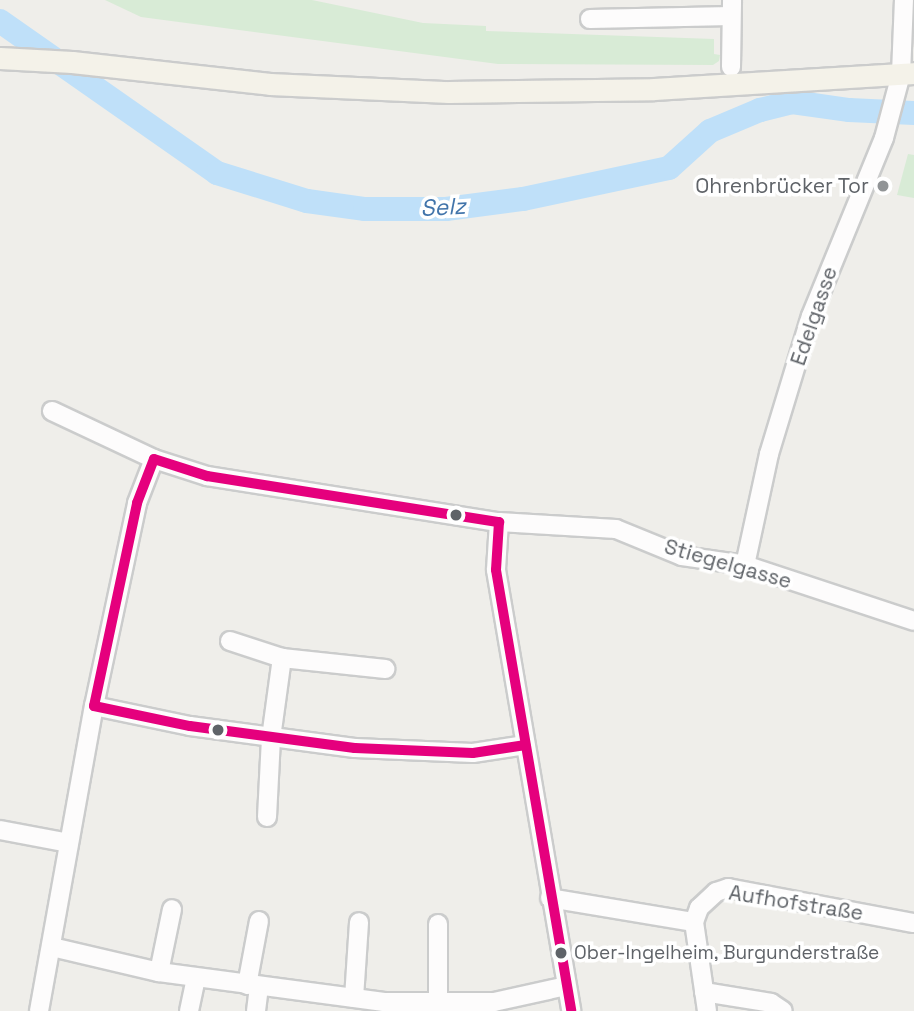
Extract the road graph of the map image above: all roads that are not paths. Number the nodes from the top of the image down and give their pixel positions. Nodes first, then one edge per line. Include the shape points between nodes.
1 (904, 0) edge
2 (732, 8) edge
3 (590, 19) dead end
4 (0, 58) edge
5 (731, 67) dead end
6 (908, 73) edge
7 (52, 411) dead end
8 (154, 459) junction
9 (499, 522) junction
10 (745, 565) junction
11 (914, 621) edge
12 (230, 641) dead end
13 (282, 658) junction
14 (385, 669) dead end
15 (94, 706) junction
16 (271, 738) junction
17 (525, 745) junction
18 (267, 817) dead end
19 (0, 830) edge
20 (69, 844) junction
21 (550, 898) junction
22 (172, 909) dead end
23 (259, 921) dead end
24 (359, 922) dead end
25 (694, 922) junction
26 (914, 923) edge
27 (438, 924) dead end
28 (52, 947) junction
29 (159, 972) junction
30 (195, 978) junction
31 (253, 986) junction
32 (565, 986) junction
33 (704, 992) junction
34 (354, 998) junction
35 (438, 1002) junction
36 (384, 1007) edge
37 (39, 1011) edge
38 (189, 1011) edge
39 (256, 1011) edge
40 (571, 1011) edge
41 (707, 1011) edge
42 (783, 1011) edge

1 - 6 street, Edelgasse
2 - 3 street
2 - 5 street
4 - 6 main road via 331,88 519,93
6 - 10 street, Edelgasse via 811,316 769,454
7 - 8 street, Stiegelgasse
8 - 9 street, Stiegelgasse via 207,476
8 - 15 street via 137,503
9 - 10 street, Stiegelgasse via 616,529 682,556
9 - 17 street via 496,570
10 - 11 street, Stiegelgasse
12 - 13 street
13 - 14 street
13 - 16 street
15 - 16 street
15 - 20 street
16 - 17 street via 379,750 473,753
16 - 18 street
17 - 21 street
19 - 20 street
20 - 28 street
21 - 25 street
21 - 32 street
22 - 29 street
23 - 31 street
24 - 34 street
25 - 26 street, Aufhofstraße via 708,898 728,888
25 - 33 street
27 - 35 street
28 - 29 street
28 - 37 street
29 - 30 street
30 - 31 street
30 - 38 street
31 - 34 street
31 - 39 street
32 - 35 street via 494,1002
32 - 40 street
33 - 41 street
33 - 42 street via 771,1003
34 - 36 street
35 - 36 street

